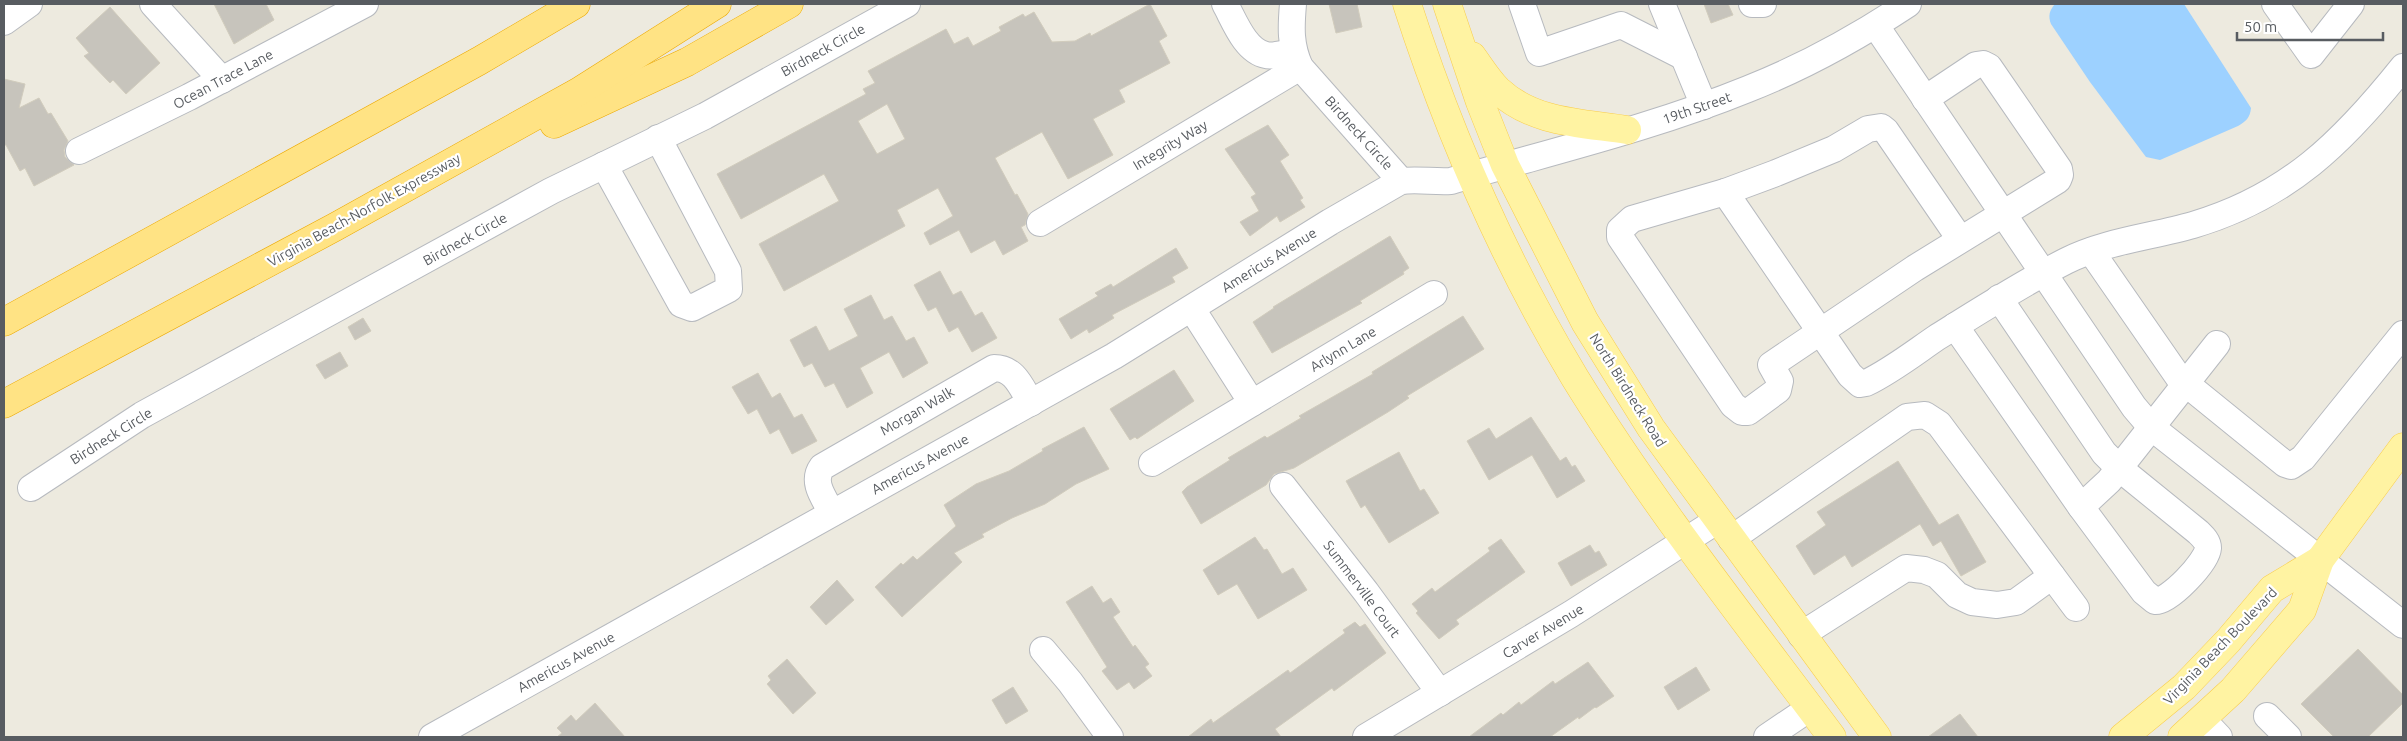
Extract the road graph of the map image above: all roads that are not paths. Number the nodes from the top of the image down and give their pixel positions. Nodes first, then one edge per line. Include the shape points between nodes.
1 (29, 4) edge
2 (154, 4) edge
3 (365, 4) edge
4 (555, 4) edge
5 (576, 4) edge
6 (717, 4) edge
7 (789, 4) edge
8 (906, 4) edge
9 (1225, 4) edge
10 (1293, 4) edge
11 (1407, 4) edge
12 (1447, 4) edge
13 (1662, 4) edge
14 (1752, 4) edge
15 (1764, 4) edge
16 (1908, 4) edge
17 (2275, 4) edge
18 (2351, 4) edge
19 (1525, 13) edge
20 (4, 22) edge
21 (1876, 26) junction
22 (1458, 38) junction
23 (1684, 57) junction
24 (1296, 59) junction
25 (480, 61) junction
26 (2403, 67) edge
27 (222, 80) junction
28 (1925, 99) junction
29 (1704, 106) junction
30 (1628, 130) junction
31 (658, 138) junction
32 (79, 151) dead end
33 (604, 165) junction
34 (1505, 165) junction
35 (1470, 176) junction
36 (1401, 181) junction
37 (1725, 192) junction
38 (2002, 214) junction
39 (1040, 223) dead end
40 (335, 226) junction
41 (1960, 239) junction
42 (2091, 251) junction
43 (2044, 273) junction
44 (1434, 294) dead end
45 (1999, 298) junction
46 (1192, 309) junction
47 (4, 322) edge
48 (1955, 326) junction
49 (1820, 332) junction
50 (2403, 334) edge
51 (2217, 344) dead end
52 (2186, 385) junction
53 (1252, 403) junction
54 (4, 404) edge
55 (1031, 404) junction
56 (2151, 427) junction
57 (2400, 458) edge
58 (1152, 463) dead end
59 (2119, 468) junction
60 (1283, 486) dead end
61 (31, 488) dead end
62 (2081, 507) junction
63 (832, 513) junction
64 (1724, 530) junction
65 (1686, 541) junction
66 (2320, 560) junction
67 (2052, 576) junction
68 (2076, 608) dead end
69 (2403, 625) edge
70 (1801, 635) junction
71 (1043, 650) dead end
72 (1440, 693) junction
73 (1810, 708) junction
74 (2267, 716) dead end
75 (2211, 728) edge
76 (432, 737) edge
77 (1110, 737) edge
78 (1366, 737) edge
79 (1767, 737) edge
80 (1832, 737) edge
81 (1878, 737) edge
82 (2123, 737) edge
83 (2182, 737) edge
84 (2288, 737) edge

1 - 20 street
2 - 27 street
3 - 27 street, Ocean Trace Lane
4 - 25 highway
5 - 25 highway
6 - 40 highway, Virginia Beach-Norfolk Expressway via 578,92
7 - 40 highway via 687,62
8 - 31 street, Birdneck Circle via 705,116
9 - 24 street via 1255,51 1266,56
10 - 24 street via 1290,36
11 - 35 main road
12 - 22 main road, North Birdneck Road
13 - 23 street
14 - 15 street
16 - 21 street, 19th Street
17 - 18 street via 2311,55
19 - 23 street via 1539,53 1621,25
21 - 28 street
21 - 29 street, 19th Street via 1809,62
22 - 30 main road via 1496,88 1530,113
22 - 34 main road, North Birdneck Road
23 - 29 street
24 - 36 street, Birdneck Circle
24 - 39 street, Integrity Way
25 - 47 highway
26 - 42 street via 2354,126 2291,180 2213,219
27 - 32 street, Ocean Trace Lane
28 - 38 street
28 - 38 street via 1970,68 1983,64 1992,72 2055,164 2060,175 2058,180
29 - 30 street, 19th Street
30 - 34 street, 19th Street
31 - 33 street, Birdneck Circle
31 - 33 street via 728,271 729,289 692,308 681,304
33 - 61 street, Birdneck Circle via 142,415
34 - 35 street, 19th Street
34 - 64 main road, North Birdneck Road via 1585,322 1651,428
35 - 36 street, Birdneck Circle via 1451,181
35 - 65 main road via 1517,275 1575,377 1620,448
36 - 46 street, Americus Avenue
37 - 41 street via 1881,127
37 - 49 street
37 - 49 street via 1632,219 1620,230 1623,243 1733,405 1742,412 1754,410 1778,390 1779,377 1771,365
38 - 41 street
38 - 43 street
40 - 54 highway, Virginia Beach-Norfolk Expressway
41 - 49 street
42 - 43 street
42 - 52 street
43 - 45 street
43 - 56 street via 2134,407
44 - 53 street, Arlynn Lane
45 - 48 street
45 - 59 street via 2104,453
46 - 53 street
46 - 55 street, Americus Avenue
48 - 49 street via 1874,380 1860,384
48 - 62 street
50 - 52 street via 2303,458 2291,466
51 - 52 street
52 - 56 street
53 - 58 street, Arlynn Lane
55 - 63 street, Americus Avenue
55 - 63 street, Morgan Walk via 1013,373 1004,368 994,368 822,467 816,482
56 - 59 street
56 - 66 street
57 - 66 main road, Virginia Beach Boulevard
59 - 62 street
59 - 62 street via 2207,542 2204,557 2180,587 2160,601 2150,598
60 - 72 street, Summerville Court
63 - 76 street, Americus Avenue
64 - 65 street, Carver Avenue
64 - 67 street, Carver Avenue via 1907,417 1925,415 1939,424
64 - 70 main road, North Birdneck Road
65 - 72 street, Carver Avenue
65 - 73 main road
66 - 69 street
66 - 75 main road, Virginia Beach Boulevard via 2302,610 2256,665
66 - 82 main road, Virginia Beach Boulevard via 2272,589 2184,687
67 - 68 street, Carver Avenue
67 - 70 street via 2016,602 1997,605 1972,602 1957,595 1937,575 1906,568
70 - 81 main road, North Birdneck Road
71 - 77 street
72 - 78 street, Carver Avenue
73 - 79 street
73 - 80 main road
74 - 84 street
75 - 83 main road, Virginia Beach Boulevard

